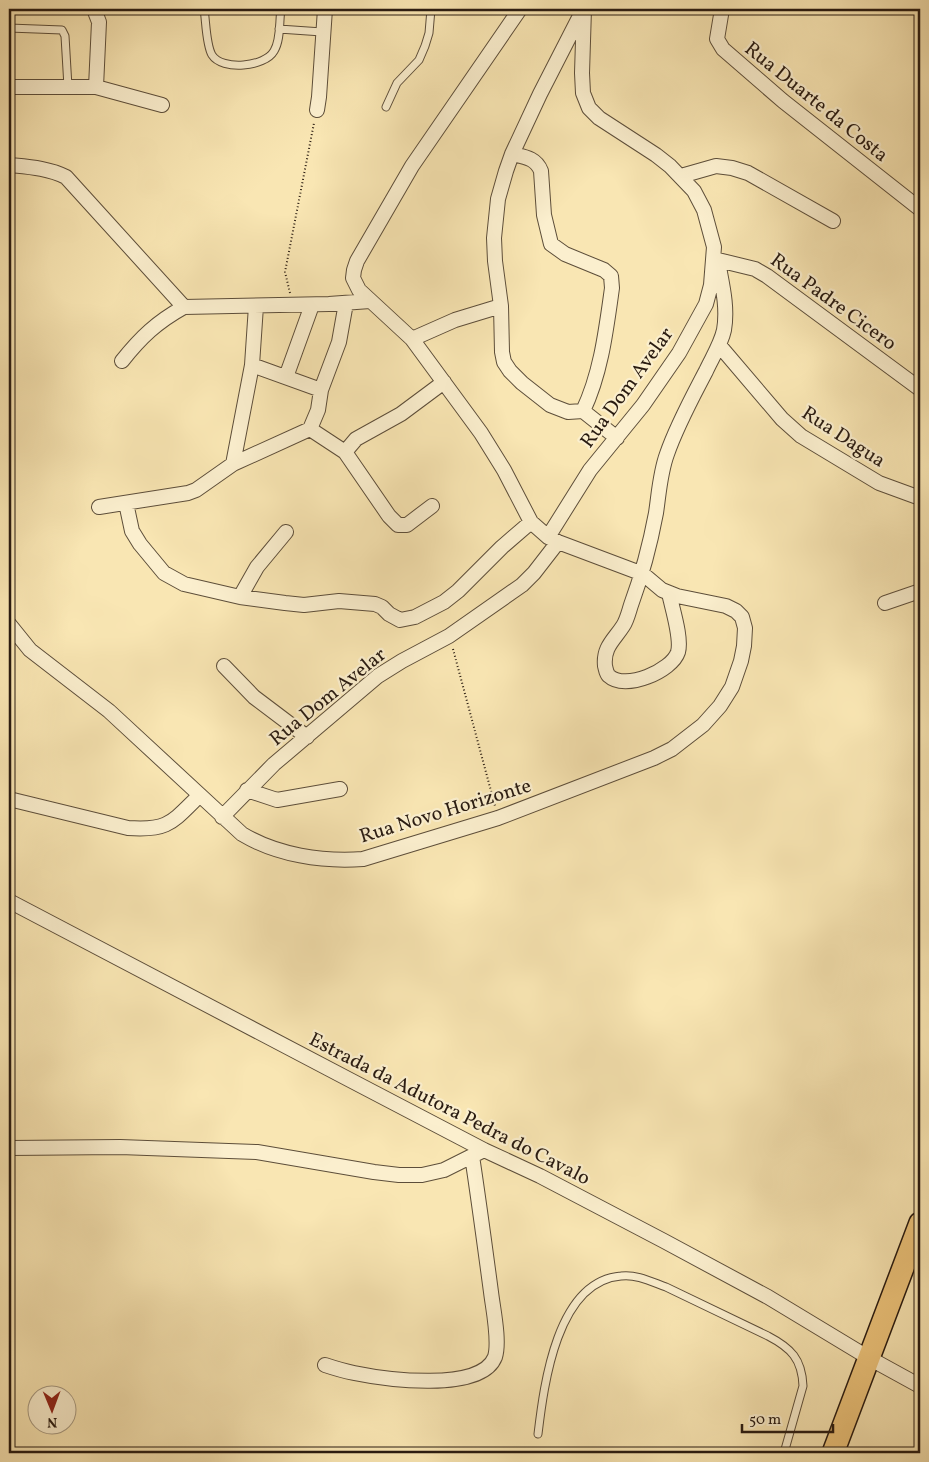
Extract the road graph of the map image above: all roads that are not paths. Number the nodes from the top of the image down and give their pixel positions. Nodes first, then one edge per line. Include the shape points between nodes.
1 (107, 9) edge
2 (204, 9) edge
3 (281, 9) edge
4 (325, 9) edge
5 (431, 9) edge
6 (520, 9) edge
7 (584, 9) edge
8 (722, 9) edge
9 (97, 15) edge
10 (9, 28) edge
11 (279, 29) junction
12 (322, 32) junction
13 (9, 87) edge
14 (68, 87) junction
15 (96, 87) junction
16 (162, 105) dead end
17 (386, 107) dead end
18 (317, 110) road end
19 (512, 154) junction
20 (9, 165) edge
21 (681, 176) junction
22 (920, 209) edge
23 (833, 221) dead end
24 (716, 253) junction
25 (370, 301) junction
26 (346, 303) junction
27 (312, 305) junction
28 (256, 306) junction
29 (501, 306) junction
30 (184, 307) junction
31 (412, 339) junction
32 (719, 346) junction
33 (122, 361) dead end
34 (252, 365) junction
35 (286, 377) junction
36 (444, 382) junction
37 (920, 389) edge
38 (321, 390) junction
39 (583, 412) junction
40 (310, 429) junction
41 (617, 438) junction
42 (345, 452) junction
43 (233, 464) junction
44 (920, 498) edge
45 (126, 503) junction
46 (432, 506) dead end
47 (99, 507) dead end
48 (531, 522) junction
49 (286, 532) dead end
50 (553, 539) junction
51 (643, 574) junction
52 (920, 591) edge
53 (669, 593) junction
54 (240, 597) junction
55 (885, 602) dead end
56 (9, 624) edge
57 (224, 666) dead end
58 (307, 737) junction
59 (340, 789) dead end
60 (247, 790) junction
61 (200, 795) junction
62 (9, 799) edge
63 (222, 817) junction
64 (9, 901) edge
65 (9, 1148) edge
66 (478, 1153) junction
67 (920, 1223) edge
68 (869, 1358) junction
69 (325, 1365) dead end
70 (920, 1386) edge
71 (538, 1434) dead end
72 (784, 1453) edge
73 (833, 1453) edge

1 - 9 street
2 - 11 lane via 211,54 220,63 233,66 266,59 274,52
3 - 11 lane
4 - 12 street
5 - 17 lane via 425,46 419,60 397,83
6 - 25 street via 412,166 358,261 354,270 355,283
7 - 19 street
7 - 21 street, Rua Dom Avelar via 583,93 589,108
8 - 22 street, Rua Duarte da Costa via 717,39 722,49
9 - 15 street
10 - 14 lane via 62,30
11 - 12 lane
12 - 18 street
13 - 14 street
14 - 15 street
15 - 16 street
19 - 29 street via 495,221 495,261
19 - 39 street via 533,160 541,171 544,215 551,244 611,276 612,288 599,368
20 - 30 street via 54,171 66,177
21 - 23 street via 716,166 732,168
21 - 24 street, Rua Dom Avelar via 704,210
24 - 32 street via 725,311
24 - 37 street, Rua Padre Cicero via 768,276
24 - 41 street, Rua Dom Avelar via 706,304 679,353
25 - 26 street
25 - 31 street
26 - 27 street
26 - 38 street via 338,342
27 - 28 street
27 - 35 street
28 - 30 street
28 - 34 street
29 - 31 street via 455,320
29 - 39 street via 502,352 510,370 550,405 568,412
30 - 33 street via 152,328
31 - 36 street
32 - 44 street, Rua Dagua via 782,419 801,436 879,483
32 - 51 street via 683,416 662,468
34 - 35 street
34 - 43 street
35 - 38 street
36 - 42 street via 401,414 356,439
36 - 48 street via 494,454
38 - 40 street via 318,410
39 - 41 street
40 - 42 street
40 - 43 street
41 - 50 street, Rua Dom Avelar via 590,470
42 - 46 street via 398,526 407,525
43 - 45 street via 188,493
45 - 47 street
45 - 54 street via 136,538 164,572 184,584
48 - 50 street
48 - 54 street via 458,591 429,611 406,620 394,618 382,607 366,602 304,605
49 - 54 street via 257,568
50 - 51 street
50 - 58 street, Rua Dom Avelar via 534,573 522,585 449,636 378,676
51 - 53 street
51 - 53 street via 624,626 607,648 604,660 610,677 632,681 665,667 674,659 679,641
52 - 55 street
53 - 63 street, Rua Novo Horizonte via 726,606 742,617 745,628 741,661 732,687 715,712 672,749 498,818 352,860 312,857 273,849 242,834
56 - 61 street, Rua Novo Horizonte via 40,659 109,711
57 - 58 street via 254,697
58 - 60 street, Rua Dom Avelar
59 - 60 street via 277,800
60 - 63 street, Rua Dom Avelar
61 - 62 street via 172,822 145,829 128,828
61 - 63 street, Rua Novo Horizonte
64 - 66 street, Estrada da Adutora Pedra do Cavalo
65 - 66 street via 120,1147 257,1152 399,1175 422,1175 444,1170
66 - 68 street, Estrada da Adutora Pedra do Cavalo via 548,1180 673,1245
66 - 69 street via 494,1314 494,1357 486,1368 474,1374 435,1381 376,1377
67 - 68 main road
68 - 70 street, Estrada da Adutora Pedra do Cavalo
68 - 73 main road
71 - 72 lane via 546,1381 567,1316 577,1300 600,1281 630,1276 650,1281 700,1304 780,1342 791,1352 799,1362 803,1386

